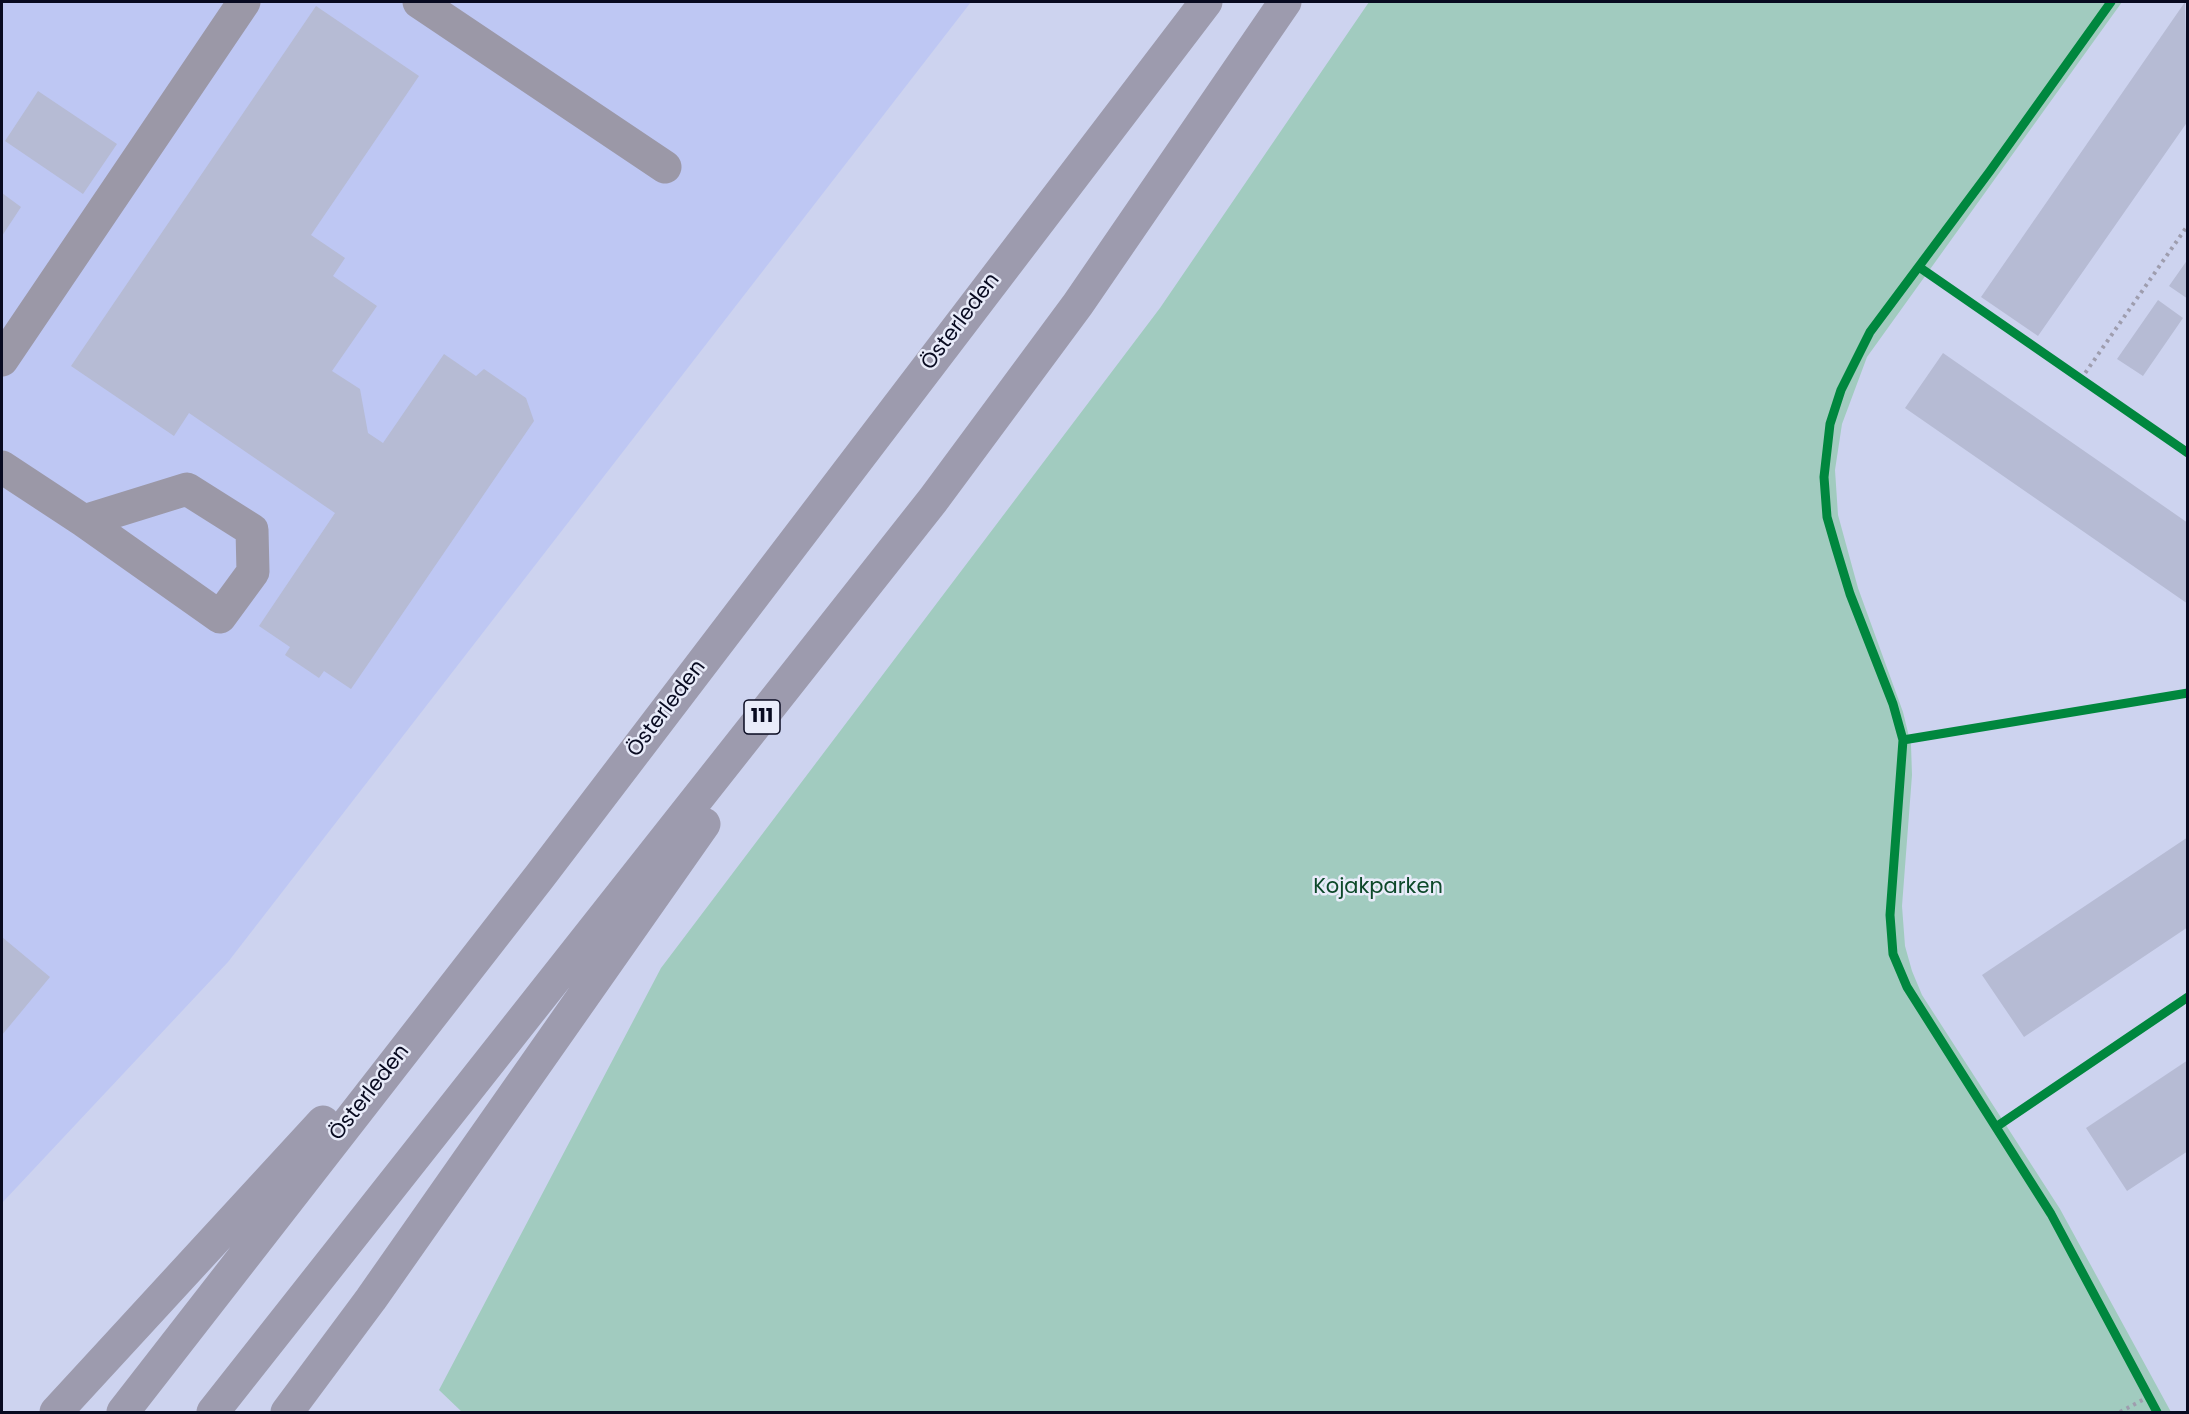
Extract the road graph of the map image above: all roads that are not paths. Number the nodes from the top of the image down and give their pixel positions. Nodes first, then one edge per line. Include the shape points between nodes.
1 (244, 2) edge
2 (419, 2) edge
3 (1206, 2) edge
4 (1286, 2) edge
5 (665, 167) dead end
6 (2, 360) edge
7 (2, 467) edge
8 (933, 500) junction
9 (84, 521) junction
10 (478, 953) junction
11 (56, 1413) edge
12 (123, 1413) edge
13 (213, 1413) edge
14 (287, 1413) edge

1 - 6 lane
2 - 5 lane
3 - 10 main road, Österleden
4 - 8 main road, 111 via 1078,304
7 - 9 lane
8 - 13 main road, 111
8 - 14 main road via 372,1299
9 - 9 lane via 187,489 252,530 253,572 220,617
10 - 11 main road
10 - 12 main road, Österleden

